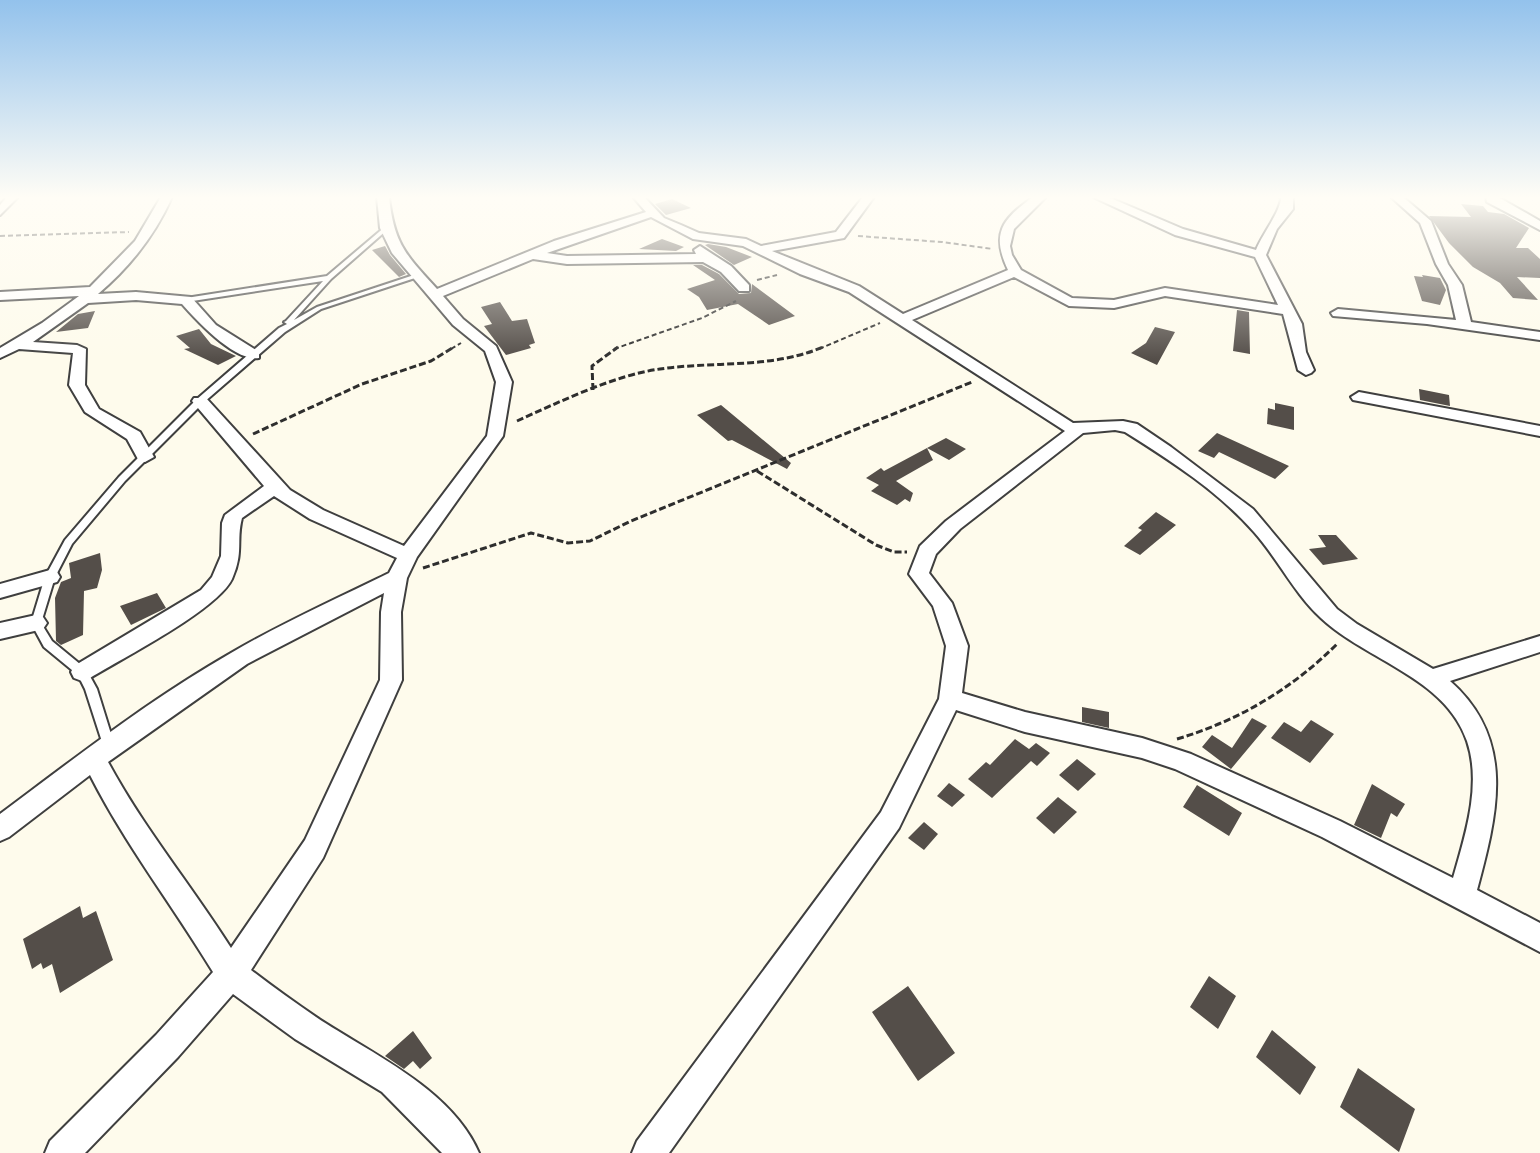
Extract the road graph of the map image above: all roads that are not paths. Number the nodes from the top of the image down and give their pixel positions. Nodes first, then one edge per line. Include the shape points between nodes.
1 (133, 251) edge
2 (360, 251) edge
3 (397, 251) edge
4 (544, 251) edge
5 (700, 251) edge
6 (766, 251) edge
7 (1004, 251) edge
8 (1245, 251) edge
9 (1262, 251) edge
10 (1437, 251) edge
11 (533, 255) junction
12 (1260, 255) junction
13 (705, 258) junction
14 (1015, 272) junction
15 (419, 275) junction
16 (329, 278) junction
17 (744, 288) road end
18 (436, 294) junction
19 (87, 295) junction
20 (0, 296) edge
21 (186, 300) junction
22 (1286, 310) junction
23 (1338, 313) dead end
24 (901, 317) junction
25 (1464, 324) junction
26 (282, 330) junction
27 (1538, 338) edge
28 (18, 345) junction
29 (0, 354) edge
30 (254, 355) junction
31 (1306, 370) dead end
32 (1359, 397) dead end
33 (200, 401) junction
34 (1078, 429) junction
35 (1540, 431) edge
36 (145, 457) junction
37 (274, 487) junction
38 (408, 555) junction
39 (50, 577) junction
40 (397, 578) junction
41 (0, 591) edge
42 (36, 623) junction
43 (0, 631) edge
44 (1540, 644) edge
45 (82, 672) junction
46 (1433, 678) junction
47 (950, 699) junction
48 (101, 753) junction
49 (0, 829) edge
50 (1461, 897) junction
51 (1540, 938) edge
52 (231, 974) junction
53 (62, 1153) edge
54 (462, 1153) edge
55 (649, 1153) edge

1 - 19 street
2 - 16 lane
3 - 15 street
4 - 11 street
5 - 13 street
6 - 24 street via 854,289
7 - 14 street
8 - 12 street
9 - 12 street
10 - 25 street via 1455,285
11 - 13 street via 567,260
11 - 18 street
12 - 22 street
13 - 17 street via 726,269
14 - 22 street via 1069,302 1114,304 1165,292
14 - 24 street
15 - 18 street
15 - 26 lane via 319,308
16 - 21 lane
16 - 26 lane
18 - 38 street via 458,322 491,349 504,382 495,436
19 - 20 street
19 - 21 street
19 - 28 street
21 - 30 street via 211,328
22 - 31 street via 1295,324
23 - 25 street
24 - 34 street via 1053,420
25 - 27 street
26 - 30 lane
28 - 29 street
28 - 36 street via 81,352 77,385 93,412 134,436
30 - 33 lane
32 - 35 street
33 - 36 lane
33 - 37 street
34 - 46 street via 1122,424 1202,478 1262,530 1310,596 1350,629
34 - 47 street via 962,517 927,551 919,574 942,603 957,646
36 - 39 lane via 68,542
37 - 38 street via 324,518
37 - 45 street via 234,515 231,556 208,595
38 - 40 street
39 - 41 street
39 - 42 lane
40 - 48 street via 220,670
40 - 52 street via 391,680 379,710 314,849
42 - 43 street
42 - 45 lane via 48,644
44 - 46 street
45 - 48 lane via 91,689
46 - 50 street via 1462,711 1479,742 1484,779 1480,826
47 - 50 street via 1142,748 1228,780
47 - 55 street via 890,820
48 - 49 street
48 - 52 street via 120,809
50 - 51 street
52 - 53 street
52 - 54 street via 393,1081

